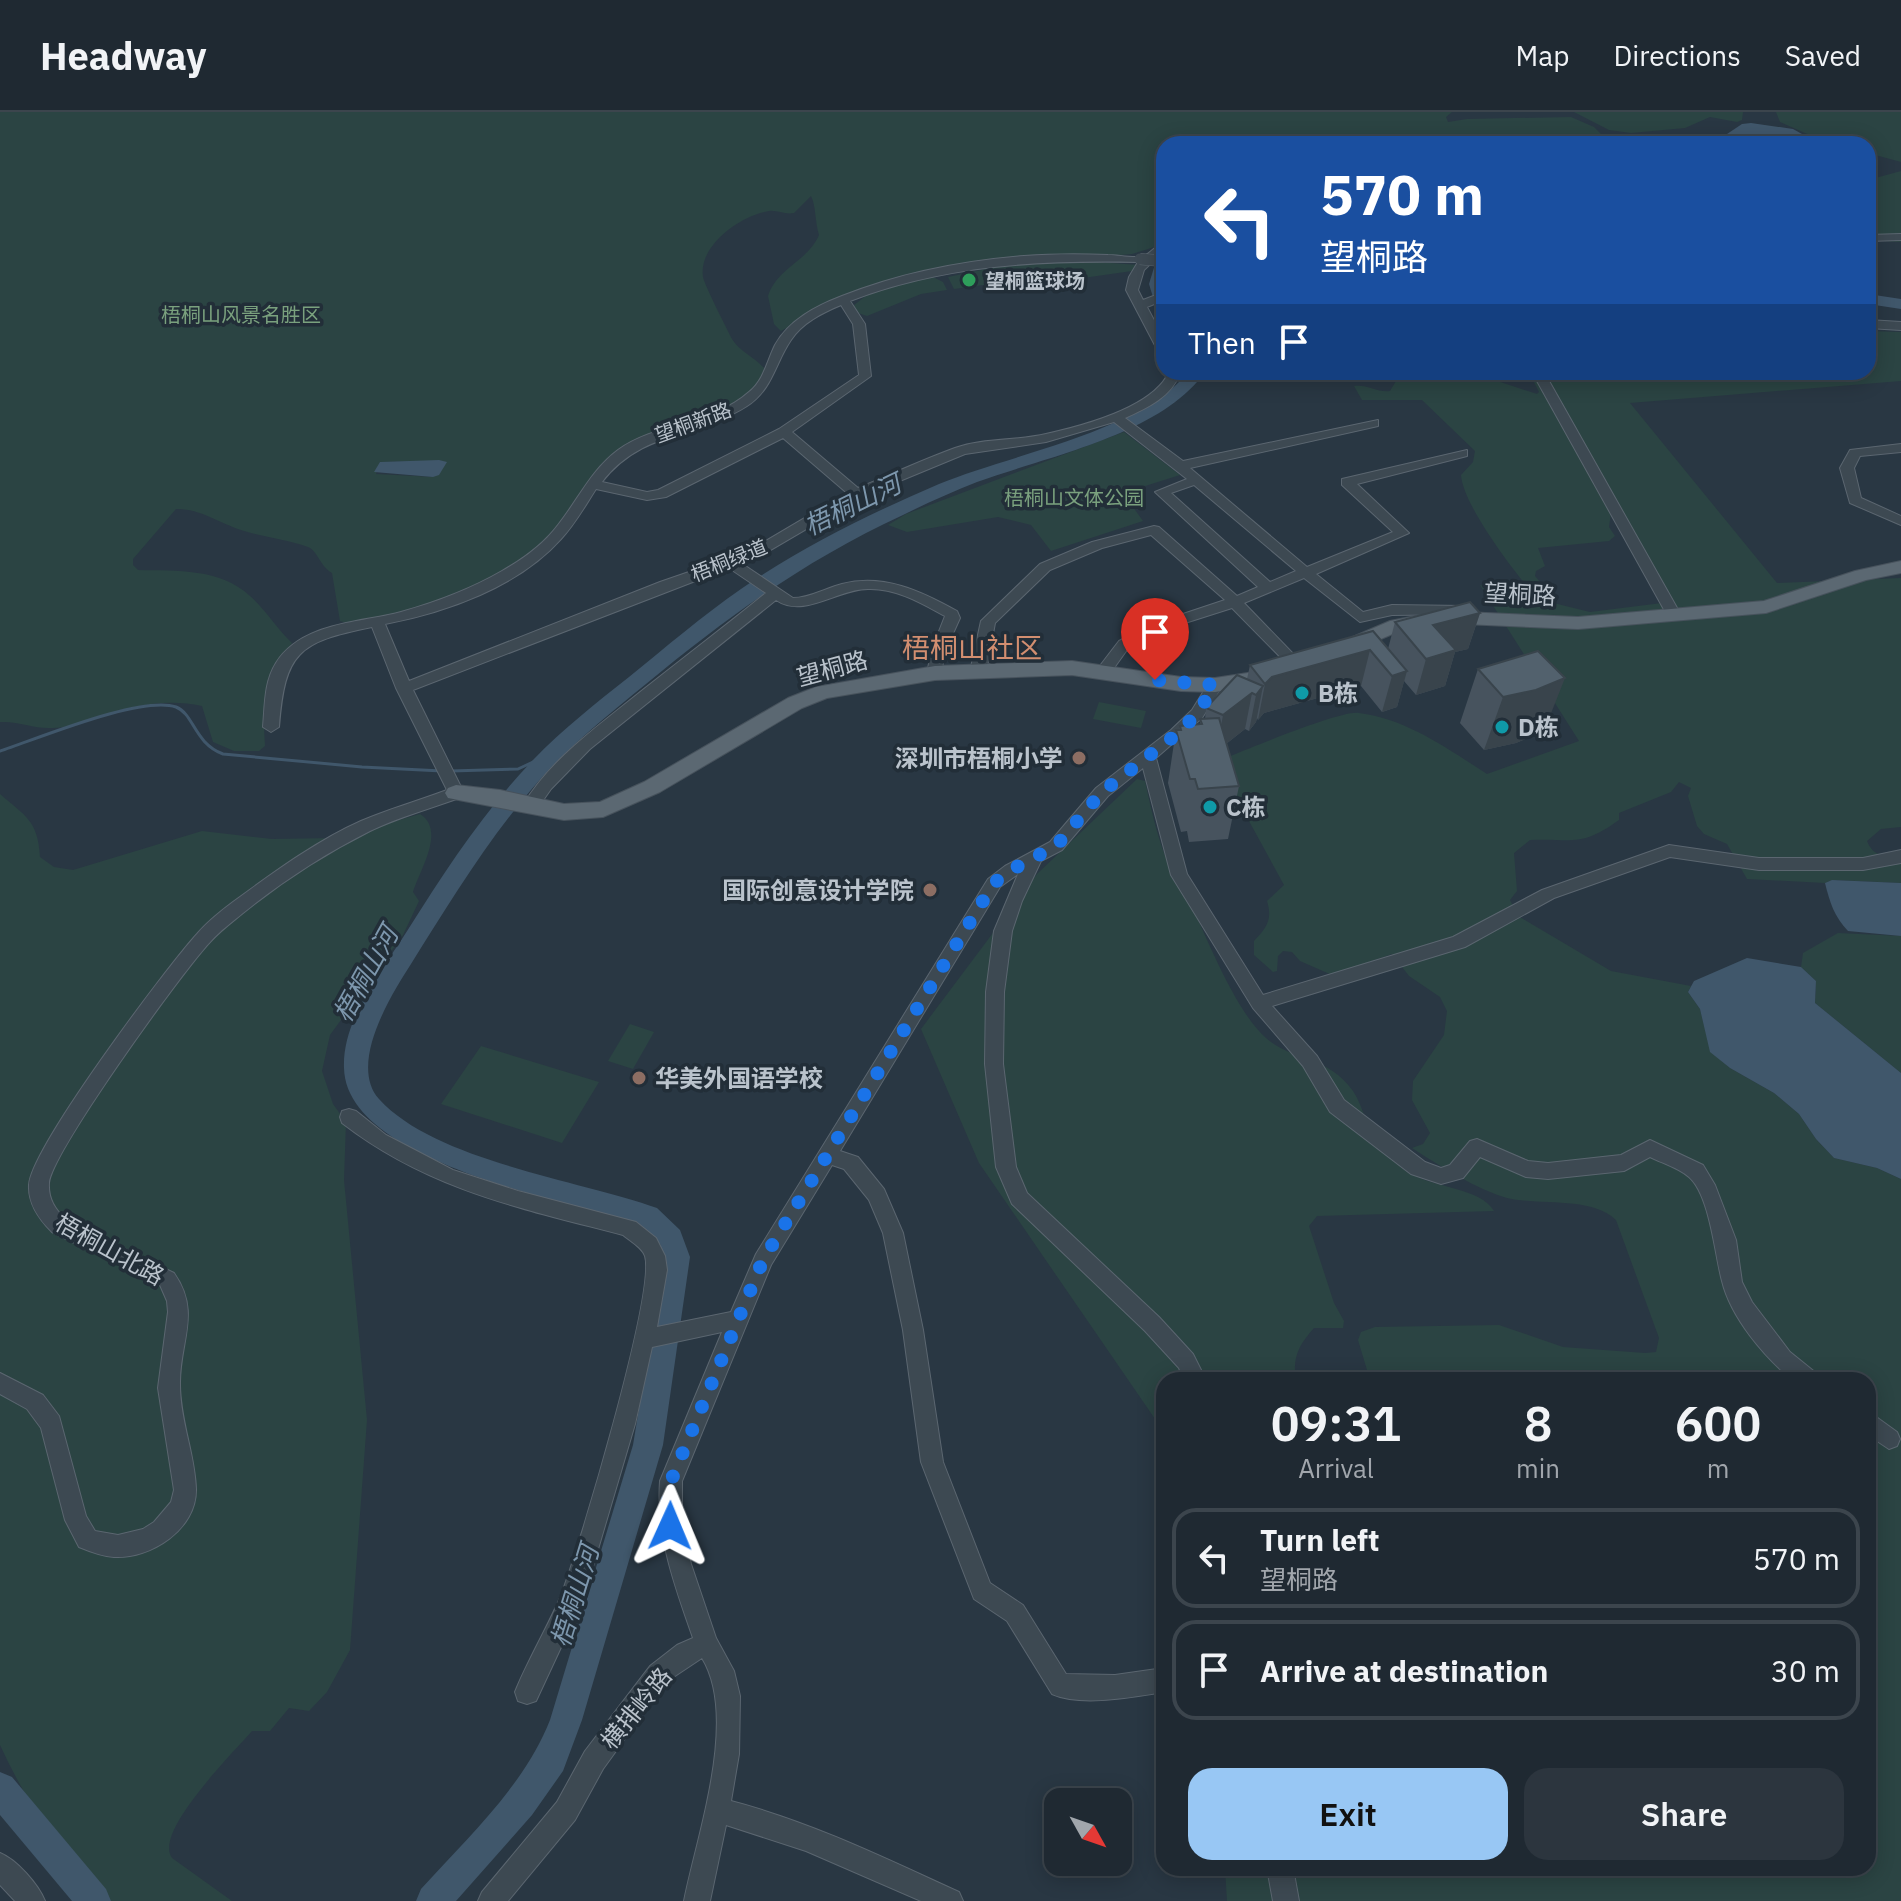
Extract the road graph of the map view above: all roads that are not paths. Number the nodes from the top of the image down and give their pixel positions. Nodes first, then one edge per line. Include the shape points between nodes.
1 (1901, 237) edge
2 (1876, 238) edge
3 (1156, 250) edge
4 (1156, 260) edge
5 (843, 299) junction
6 (1156, 300) edge
7 (1144, 305) junction
8 (1876, 324) edge
9 (1901, 326) edge
10 (1156, 333) edge
11 (1172, 380) edge
12 (1542, 380) edge
13 (1117, 418) junction
14 (1373, 423) dead end
15 (784, 432) junction
16 (1901, 448) edge
17 (1462, 453) dead end
18 (1181, 466) junction
19 (1196, 480) junction
20 (593, 484) junction
21 (856, 494) junction
22 (1901, 521) edge
23 (731, 563) junction
24 (1901, 567) edge
25 (1306, 573) junction
26 (1268, 588) junction
27 (772, 592) junction
28 (1234, 601) junction
29 (1674, 615) junction
30 (1484, 618) junction
31 (377, 622) junction
32 (1313, 662) junction
33 (1104, 671) junction
34 (978, 672) junction
35 (935, 673) junction
36 (1215, 685) junction
37 (404, 688) junction
38 (271, 727) dead end
39 (1148, 756) junction
40 (455, 788) junction
41 (531, 805) junction
42 (1901, 856) edge
43 (1033, 861) junction
44 (1259, 1003) junction
45 (349, 1117) dead end
46 (826, 1155) junction
47 (737, 1320) junction
48 (643, 1339) junction
49 (1191, 1372) edge
50 (1798, 1372) edge
51 (0, 1383) edge
52 (1876, 1428) edge
53 (1889, 1439) dead end
54 (707, 1644) junction
55 (1156, 1681) edge
56 (527, 1692) dead end
57 (716, 1810) junction
58 (0, 1866) edge
59 (1281, 1876) edge
60 (32, 1901) edge
61 (491, 1901) edge
62 (697, 1901) edge
63 (950, 1901) edge
64 (1286, 1901) edge

1 - 2 street
3 - 7 street via 1132,283
4 - 5 street, 望桐新路, bridge via 1046,258 974,265
5 - 15 street via 859,324 865,376
5 - 20 street, 望桐新路 via 791,332 770,375 745,402 636,444
6 - 7 street
7 - 10 street
8 - 9 street
11 - 13 street, 梧桐绿道 via 1146,403
12 - 29 street
13 - 18 street
13 - 21 street, 梧桐绿道 via 1046,438 960,451
14 - 18 street
15 - 20 street via 661,494 647,496
15 - 21 street
16 - 22 street via 1855,453 1847,468 1855,500
17 - 25 street via 1347,482 1402,533
18 - 19 street
19 - 25 street
19 - 26 street via 1162,492
20 - 31 street, 望桐新路 via 558,533 529,560 468,593
21 - 23 street, 梧桐绿道
23 - 27 street
23 - 37 street, 梧桐绿道
24 - 29 main road, 望桐路 via 1766,607
25 - 26 street
25 - 30 street via 1360,617 1392,610 1446,609
26 - 28 street
27 - 35 street via 798,603 870,585 921,597 953,618
27 - 41 street via 584,745
28 - 32 street
28 - 33 street via 1124,644
28 - 34 street via 1154,530 1136,534 1045,567 988,621
29 - 30 main road, 望桐路 via 1578,623
30 - 32 main road, 望桐路 via 1397,625
31 - 37 street
31 - 38 street, 望桐新路 via 323,633 284,662
32 - 36 main road, 望桐路 via 1263,678
33 - 34 main road, 望桐路
33 - 36 main road, 望桐路
34 - 35 main road, 望桐路
35 - 41 main road, 望桐路 via 823,692 795,703 652,787 603,809 564,812
36 - 39 street via 1197,714
37 - 40 street
39 - 43 street via 1102,792 1056,846
39 - 44 street via 1179,875
40 - 41 main road, 望桐路
40 - 51 street, 梧桐山北路 via 312,856 204,937 61,1135 42,1170 40,1197 52,1219 167,1279 178,1295 169,1373 185,1490 174,1520 149,1538 122,1547 87,1539 76,1520 51,1423 35,1402
42 - 44 street via 1863,864 1759,864 1669,851 1548,894 1459,942
43 - 46 street via 994,883
43 - 49 street via 1003,931 995,992 994,1064 1006,1167 1019,1198 1152,1324
44 - 50 street via 1310,1061 1337,1106 1418,1168 1441,1176 1456,1172 1477,1147 1526,1169 1548,1171 1624,1163 1650,1148 1696,1171 1726,1240 1732,1282 1745,1309
45 - 48 street via 397,1154 428,1169 629,1228 640,1236 649,1244 657,1270
46 - 47 street via 763,1260
46 - 55 street via 851,1163 877,1195 893,1233 932,1462 982,1591 1015,1613 1060,1686
47 - 48 street
47 - 54 street via 671,1481 667,1505 680,1565
48 - 56 street via 624,1424 571,1600
52 - 53 street
54 - 57 street via 722,1672 728,1713 726,1767
54 - 61 street, 横排岭路 via 658,1674 594,1760 566,1811
57 - 62 street
57 - 63 street via 766,1821
58 - 60 street
59 - 64 street

